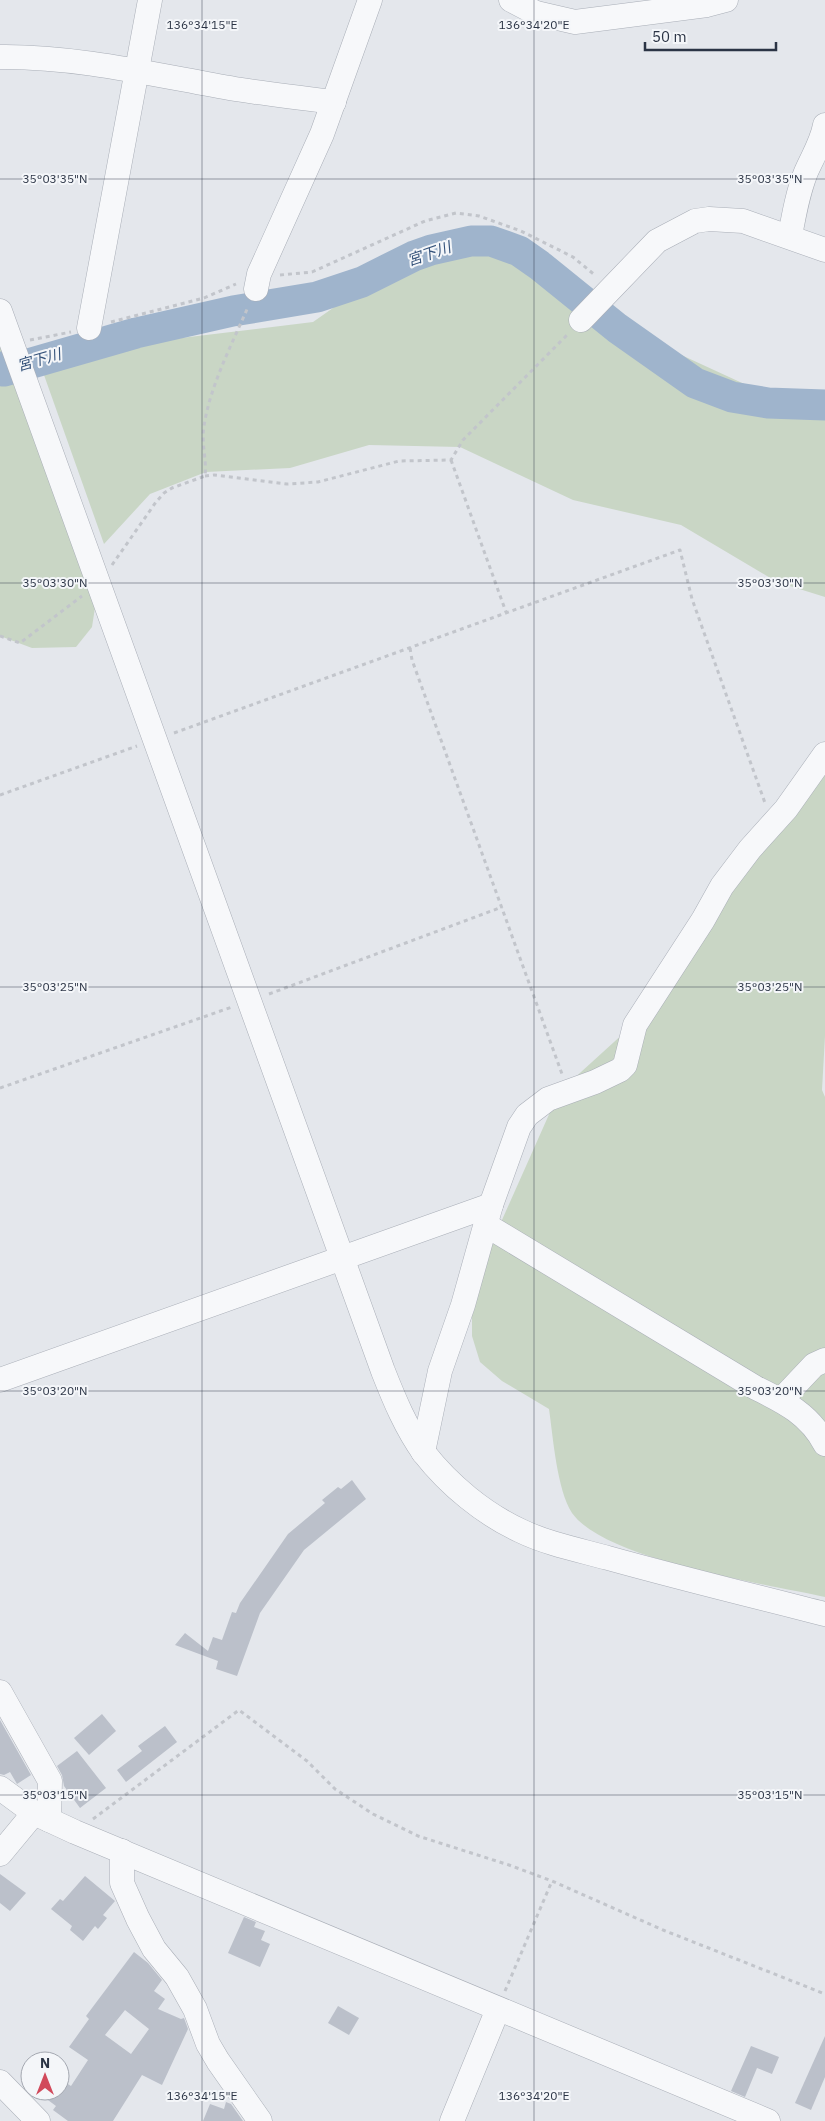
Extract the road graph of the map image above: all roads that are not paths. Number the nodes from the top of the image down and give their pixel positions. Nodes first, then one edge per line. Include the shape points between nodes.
1 (150, 0) edge
2 (370, 0) edge
3 (511, 0) edge
4 (726, 0) edge
5 (0, 57) edge
6 (137, 70) junction
7 (334, 102) junction
8 (825, 125) edge
9 (790, 236) junction
10 (825, 250) edge
11 (258, 282) road end
12 (0, 311) edge
13 (582, 320) road end
14 (89, 328) road end
15 (825, 754) edge
16 (488, 1215) junction
17 (342, 1258) junction
18 (825, 1360) edge
19 (0, 1380) edge
20 (781, 1400) junction
21 (825, 1444) edge
22 (423, 1452) junction
23 (825, 1614) edge
24 (0, 1692) edge
25 (0, 1788) edge
26 (41, 1816) junction
27 (122, 1851) junction
28 (0, 1854) edge
29 (498, 2009) junction
30 (0, 2082) edge
31 (38, 2121) edge
32 (260, 2121) edge
33 (452, 2121) edge
34 (768, 2121) edge

1 - 6 street
2 - 7 street
3 - 4 street via 536,12 575,22
5 - 6 street via 23,56
6 - 7 street via 236,89
6 - 14 street
7 - 11 street
8 - 9 street via 798,196
9 - 10 street
9 - 13 street via 743,220 709,218 695,221 657,241
12 - 17 street
15 - 16 street via 773,825 722,886 635,1025 625,1065 595,1082 536,1106 519,1127
16 - 17 street
16 - 20 street via 756,1388
16 - 22 street via 463,1305 440,1371
17 - 19 street
17 - 22 street via 399,1411
18 - 20 street via 814,1365
20 - 21 street via 810,1421
22 - 23 street via 470,1499 535,1538
24 - 26 street via 50,1781
25 - 26 street
26 - 27 street
26 - 28 street
27 - 29 street
27 - 32 street via 122,1883 138,1918 154,1949 177,1977 195,2009 218,2061
29 - 33 street
29 - 34 street
30 - 31 street

